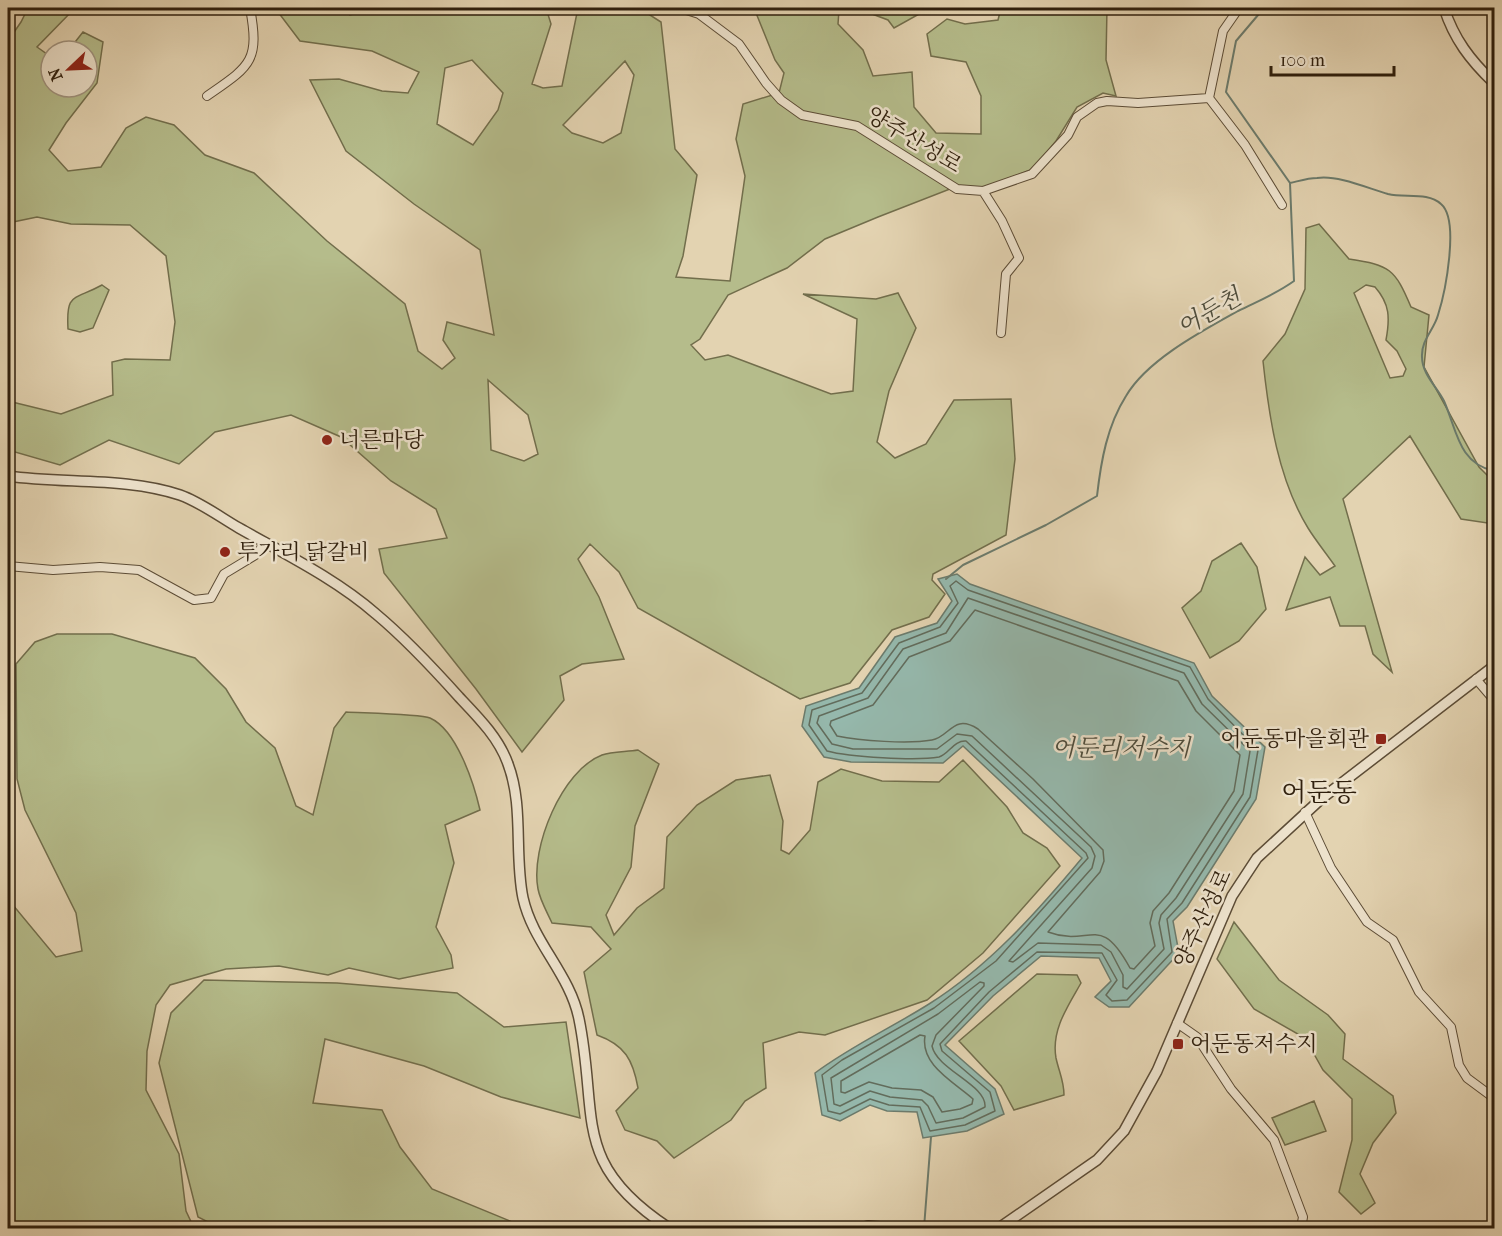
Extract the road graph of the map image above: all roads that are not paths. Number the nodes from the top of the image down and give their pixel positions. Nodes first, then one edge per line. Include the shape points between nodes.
1 (250, 8) edge
2 (680, 8) edge
3 (1239, 8) edge
4 (1444, 8) edge
5 (1494, 83) edge
6 (207, 96) dead end
7 (1209, 98) junction
8 (983, 191) junction
9 (1282, 205) dead end
10 (1001, 333) dead end
11 (8, 476) edge
12 (265, 542) junction
13 (8, 566) edge
14 (1494, 666) edge
15 (1476, 679) junction
16 (1494, 700) edge
17 (1305, 812) junction
18 (1177, 1023) junction
19 (1494, 1098) edge
20 (669, 1228) edge
21 (861, 1228) edge
22 (893, 1228) edge
23 (998, 1228) edge
24 (1301, 1228) edge

1 - 6 street via 254,49 237,76
2 - 8 street, 양주산성로 via 699,14 739,44 766,84 802,115 857,126 957,189
3 - 7 street via 1222,32
4 - 5 street via 1464,52
7 - 8 street, 양주산성로 via 1097,103 1080,113 1068,135 1032,174
7 - 9 street
8 - 10 street, 양주산성로 via 1019,258 1006,274
11 - 12 street via 148,488 182,496
12 - 13 street via 257,554 224,574 211,598 194,600 139,570
12 - 20 street via 374,612 429,663 500,748 509,766 515,803 523,897 533,928 569,988 579,1019 591,1132 602,1160 622,1191
14 - 15 street, 양주산성로
15 - 16 street
15 - 17 street, 양주산성로
17 - 18 street, 양주산성로 via 1267,847 1236,886
17 - 19 street via 1331,868 1367,922 1393,939 1419,992 1451,1027 1459,1065 1467,1078
18 - 23 street, 양주산성로 via 1152,1082 1111,1148
18 - 24 street via 1197,1037 1231,1089 1274,1140 1303,1217
21 - 22 street

